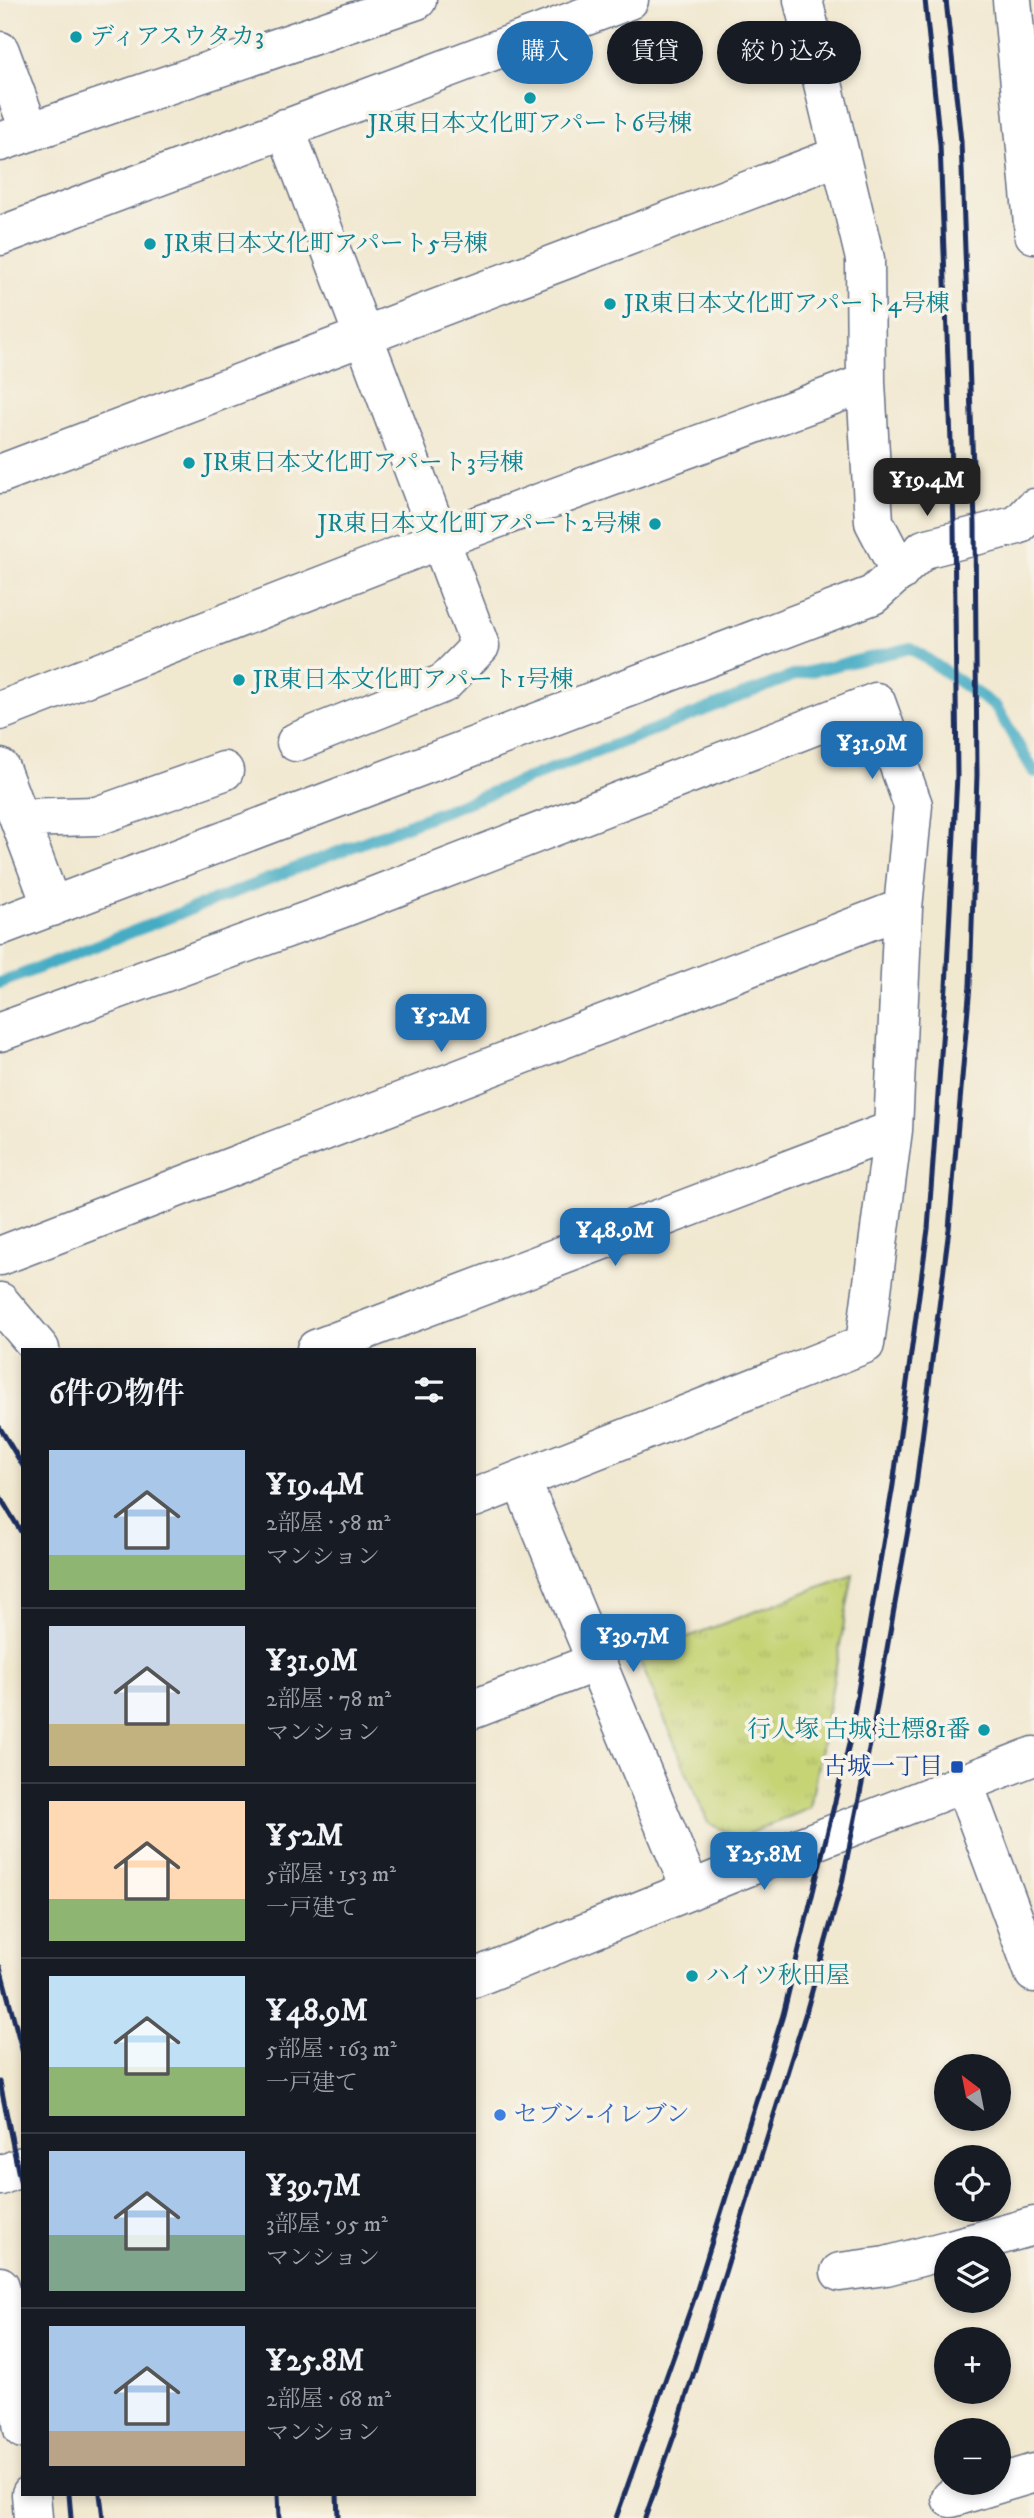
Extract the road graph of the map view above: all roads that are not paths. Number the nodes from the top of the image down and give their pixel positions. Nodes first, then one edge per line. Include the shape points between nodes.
1 (629, 0) edge
2 (803, 0) edge
3 (1012, 0) edge
4 (412, 1) edge
5 (0, 51) edge
6 (285, 128) junction
7 (15, 137) edge
8 (839, 156) junction
9 (1034, 234) edge
10 (0, 236) edge
11 (363, 335) junction
12 (866, 383) junction
13 (0, 474) edge
14 (1034, 508) edge
15 (439, 540) junction
16 (900, 572) junction
17 (0, 711) edge
18 (296, 742) dead end
19 (0, 768) edge
20 (224, 771) dead end
21 (19, 818) junction
22 (52, 907) junction
23 (903, 908) junction
24 (0, 926) edge
25 (0, 1032) edge
26 (893, 1130) junction
27 (0, 1255) edge
28 (0, 1302) edge
29 (39, 1348) edge
30 (319, 1348) edge
31 (521, 1480) junction
32 (476, 1497) edge
33 (596, 1662) junction
34 (476, 1708) edge
35 (1034, 1756) edge
36 (964, 1784) junction
37 (691, 1890) junction
38 (1034, 1973) edge
39 (476, 1977) edge
40 (21, 2167) edge
41 (0, 2176) edge
42 (1034, 2226) edge
43 (997, 2236) edge
44 (934, 2253) edge
45 (840, 2272) dead end
46 (0, 2286) edge
47 (21, 2417) edge
48 (1034, 2473) edge
49 (31, 2496) edge
50 (951, 2498) dead end
51 (33, 2518) edge

1 - 6 street
2 - 8 street
3 - 9 street
4 - 7 street
5 - 7 street
6 - 10 street
6 - 11 street
8 - 11 street
8 - 12 street via 865,259
11 - 13 street
11 - 15 street
12 - 15 street
12 - 16 street via 874,522
14 - 16 street via 1018,525 924,549
15 - 17 street
15 - 18 street via 480,646 444,683
16 - 22 street via 873,595
19 - 21 street
20 - 21 street via 97,816
21 - 22 street
22 - 24 street
23 - 25 street via 913,806 876,702 343,908
23 - 26 street
23 - 27 street
26 - 30 street
26 - 31 street via 865,1343
28 - 29 street
31 - 32 street
31 - 33 street
33 - 34 street
33 - 37 street
35 - 36 street
36 - 37 street
36 - 38 street
37 - 39 street
40 - 41 street
42 - 43 street
44 - 45 street
46 - 47 street
48 - 50 street
49 - 51 street

